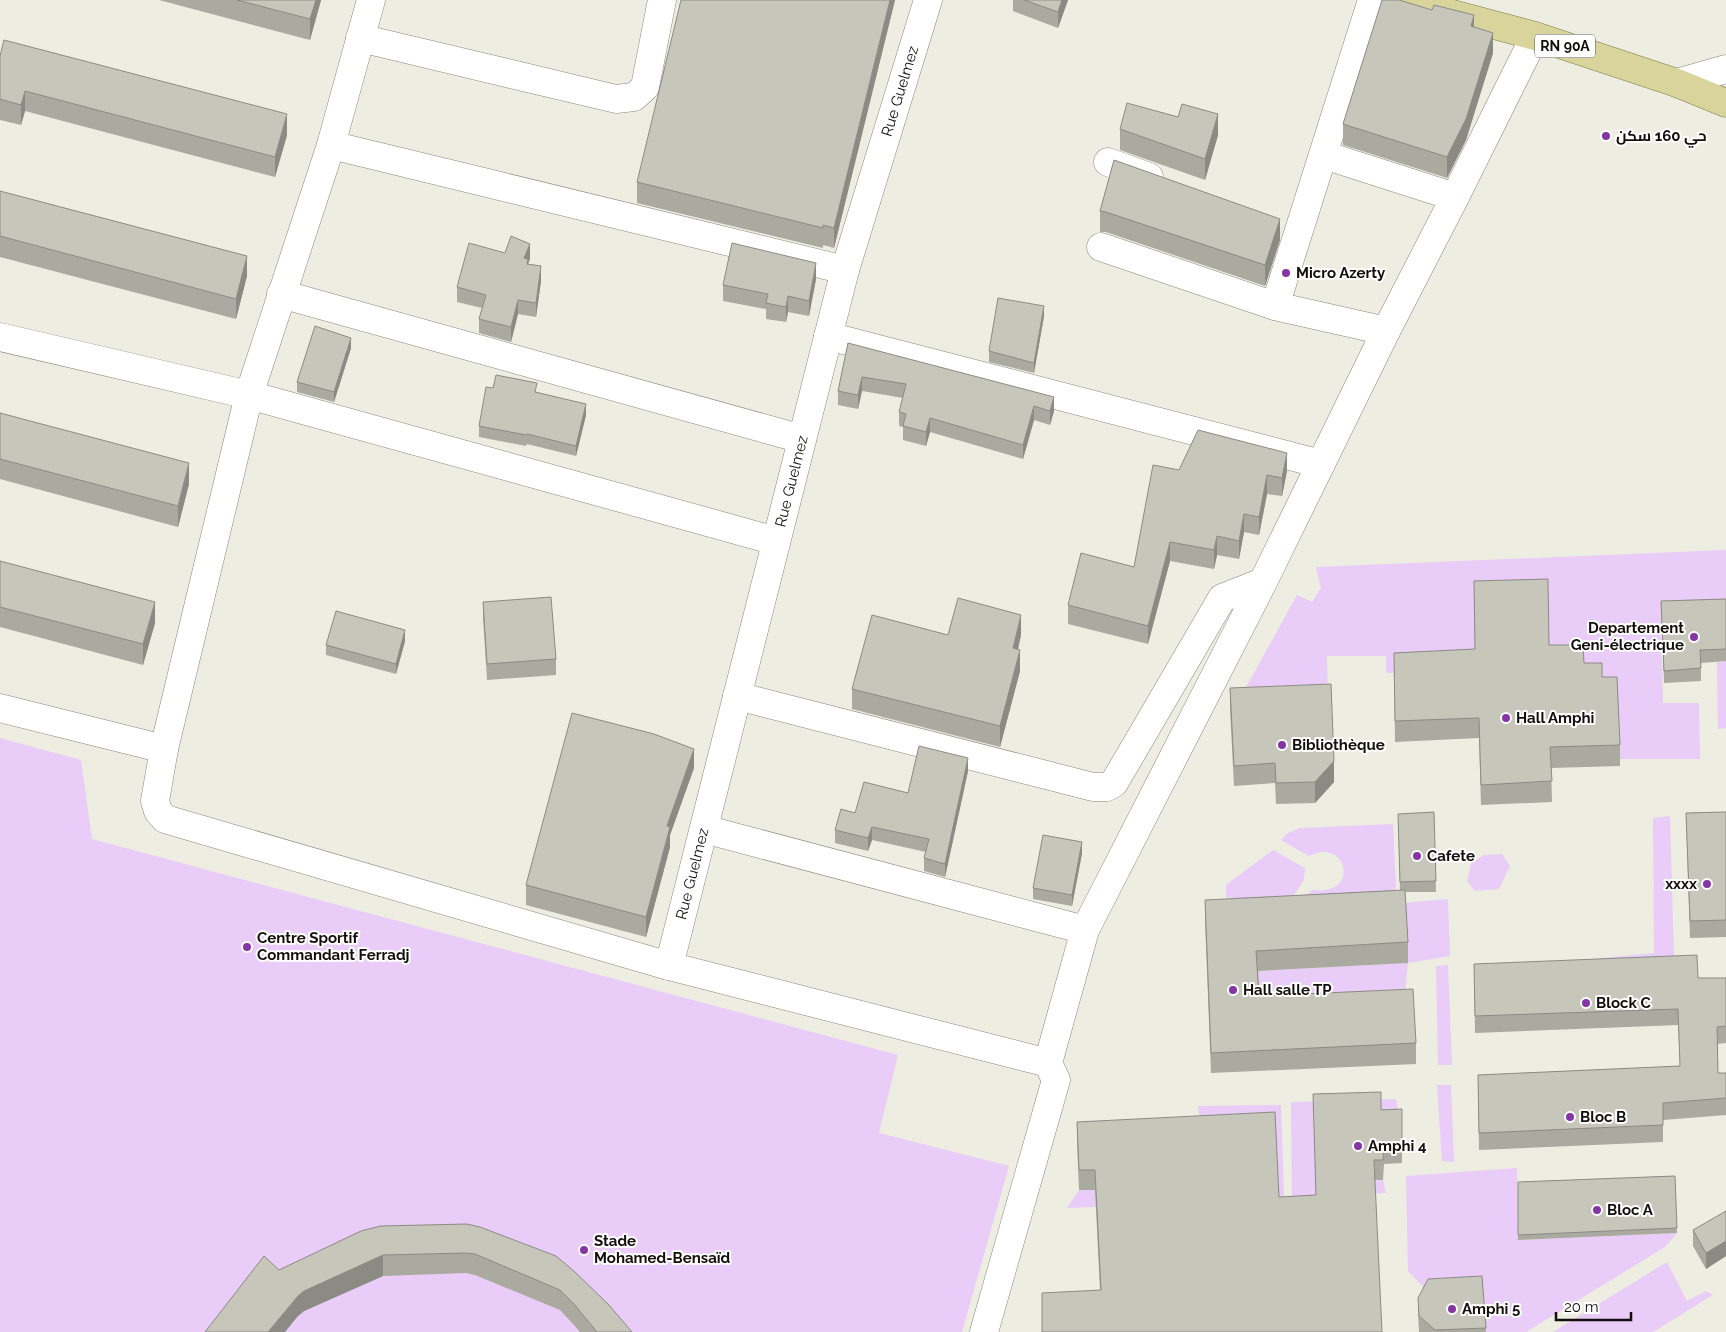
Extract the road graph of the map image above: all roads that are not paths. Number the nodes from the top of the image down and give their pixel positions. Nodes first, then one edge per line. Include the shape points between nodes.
1 (371, 0) edge
2 (662, 0) edge
3 (928, 0) edge
4 (1372, 0) edge
5 (1403, 0) edge
6 (1535, 36) junction
7 (360, 38) junction
8 (1726, 68) edge
9 (1677, 83) junction
10 (1726, 103) edge
11 (331, 145) junction
12 (1324, 155) junction
13 (1108, 162) dead end
14 (1172, 185) edge
15 (1455, 197) junction
16 (1272, 220) edge
17 (1299, 230) junction
18 (1101, 247) dead end
19 (845, 270) junction
20 (282, 294) junction
21 (1275, 306) junction
22 (1386, 331) junction
23 (828, 336) junction
24 (0, 337) edge
25 (249, 395) junction
26 (802, 440) junction
27 (1320, 464) junction
28 (776, 541) junction
29 (1263, 582) junction
30 (737, 696) junction
31 (0, 708) edge
32 (164, 749) junction
33 (704, 828) junction
34 (1085, 930) junction
35 (669, 966) junction
36 (1048, 1063) junction
37 (984, 1332) edge

1 - 7 street
2 - 7 street via 645,87 634,97 616,99
3 - 19 street, Rue Guelmez
4 - 12 street
5 - 6 main road, RN 90A
6 - 9 main road, RN 90A
6 - 15 street
7 - 11 street
8 - 9 street
9 - 10 main road, RN 90A
11 - 19 street
11 - 20 street
12 - 15 street
12 - 17 street
13 - 14 street
15 - 22 street
16 - 17 street
17 - 21 street
18 - 21 street
19 - 23 street, Rue Guelmez
20 - 25 street
20 - 26 street
21 - 22 street
22 - 27 street
23 - 26 street, Rue Guelmez
23 - 27 street
24 - 25 street
25 - 28 street
25 - 32 street
26 - 28 street, Rue Guelmez
27 - 29 street
28 - 30 street, Rue Guelmez
29 - 30 street via 1222,598 1114,783 1107,787 1084,785
29 - 34 street
30 - 33 street, Rue Guelmez
31 - 32 street
32 - 35 street via 155,801 165,818
33 - 34 street
33 - 35 street, Rue Guelmez
34 - 36 street
35 - 36 street
36 - 37 street via 1056,1080

